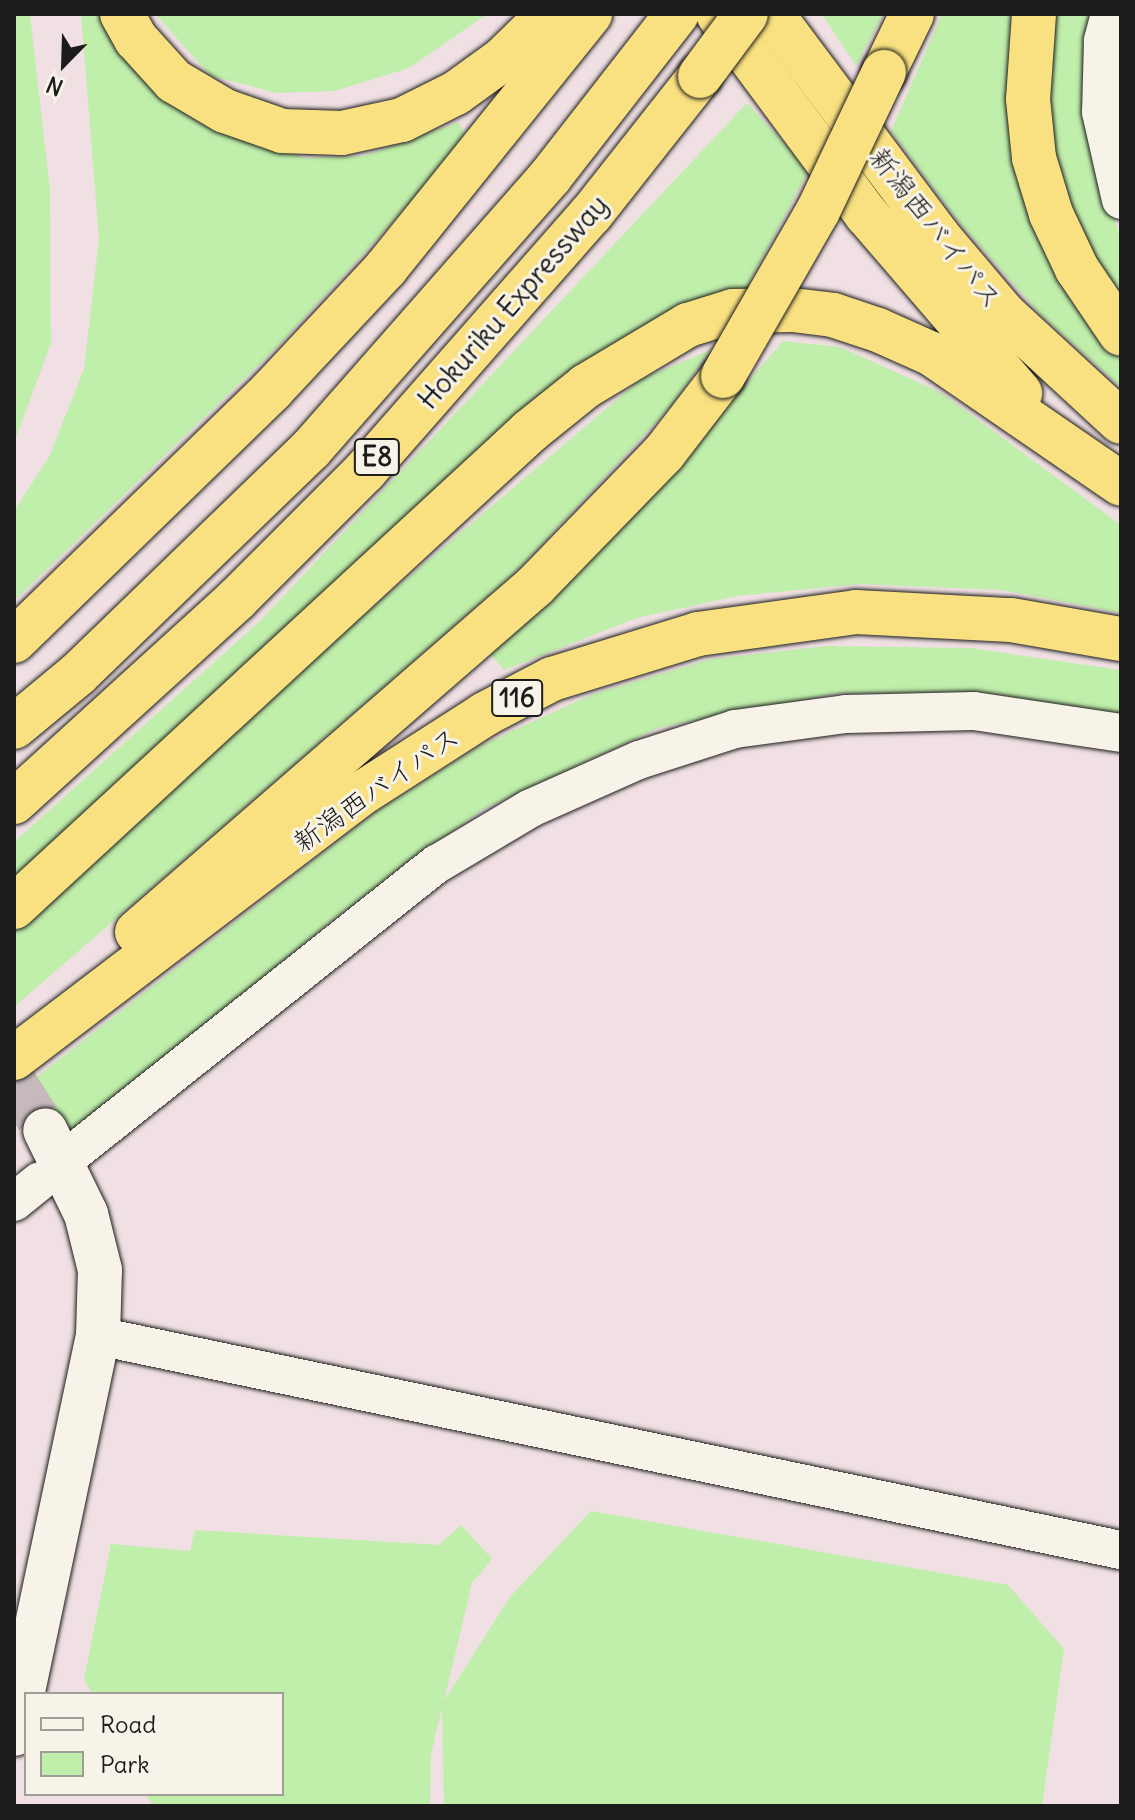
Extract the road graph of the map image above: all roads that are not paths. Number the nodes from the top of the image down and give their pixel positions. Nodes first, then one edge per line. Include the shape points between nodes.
1 (122, 14) edge
2 (549, 14) edge
3 (590, 14) edge
4 (718, 14) edge
5 (746, 14) edge
6 (772, 14) edge
7 (912, 14) edge
8 (1034, 14) edge
9 (1110, 14) edge
10 (671, 22) edge
11 (1121, 200) edge
12 (1121, 334) edge
13 (1121, 422) edge
14 (1121, 476) edge
15 (1121, 484) edge
16 (1121, 639) edge
17 (14, 641) edge
18 (14, 727) edge
19 (1121, 733) edge
20 (14, 802) edge
21 (14, 907) edge
22 (14, 1041) edge
23 (14, 1058) edge
24 (36, 1163) edge
25 (98, 1336) junction
26 (1121, 1550) edge
27 (14, 1734) edge

1 - 2 highway via 174,81 225,111 282,131 342,133 402,120 456,93 503,59
3 - 17 highway via 386,268 272,390
4 - 14 highway via 927,290 1025,398
5 - 20 highway, Hokuriku Expressway / E8, bridge via 591,214 365,471 237,599
6 - 13 highway, 新潟西バイパス via 938,236 1004,314
7 - 22 highway, bridge via 818,211 723,376 664,453 535,586
8 - 12 highway via 1028,99 1034,158 1051,214 1077,269
9 - 11 street via 1103,41 1101,112
10 - 18 highway, Hokuriku Expressway / E8 via 472,270 311,449 78,674
15 - 21 highway via 932,354 878,330 833,315 793,310 733,311 688,325 586,386 530,431
16 - 23 highway, 新潟西バイパス / 116 via 1011,620 856,612 698,634 552,679 485,714 359,795
19 - 24 street via 974,711 846,714 735,729 639,760 531,808 437,864
24 - 25 street via 86,1214 100,1270
25 - 26 street
25 - 27 street

